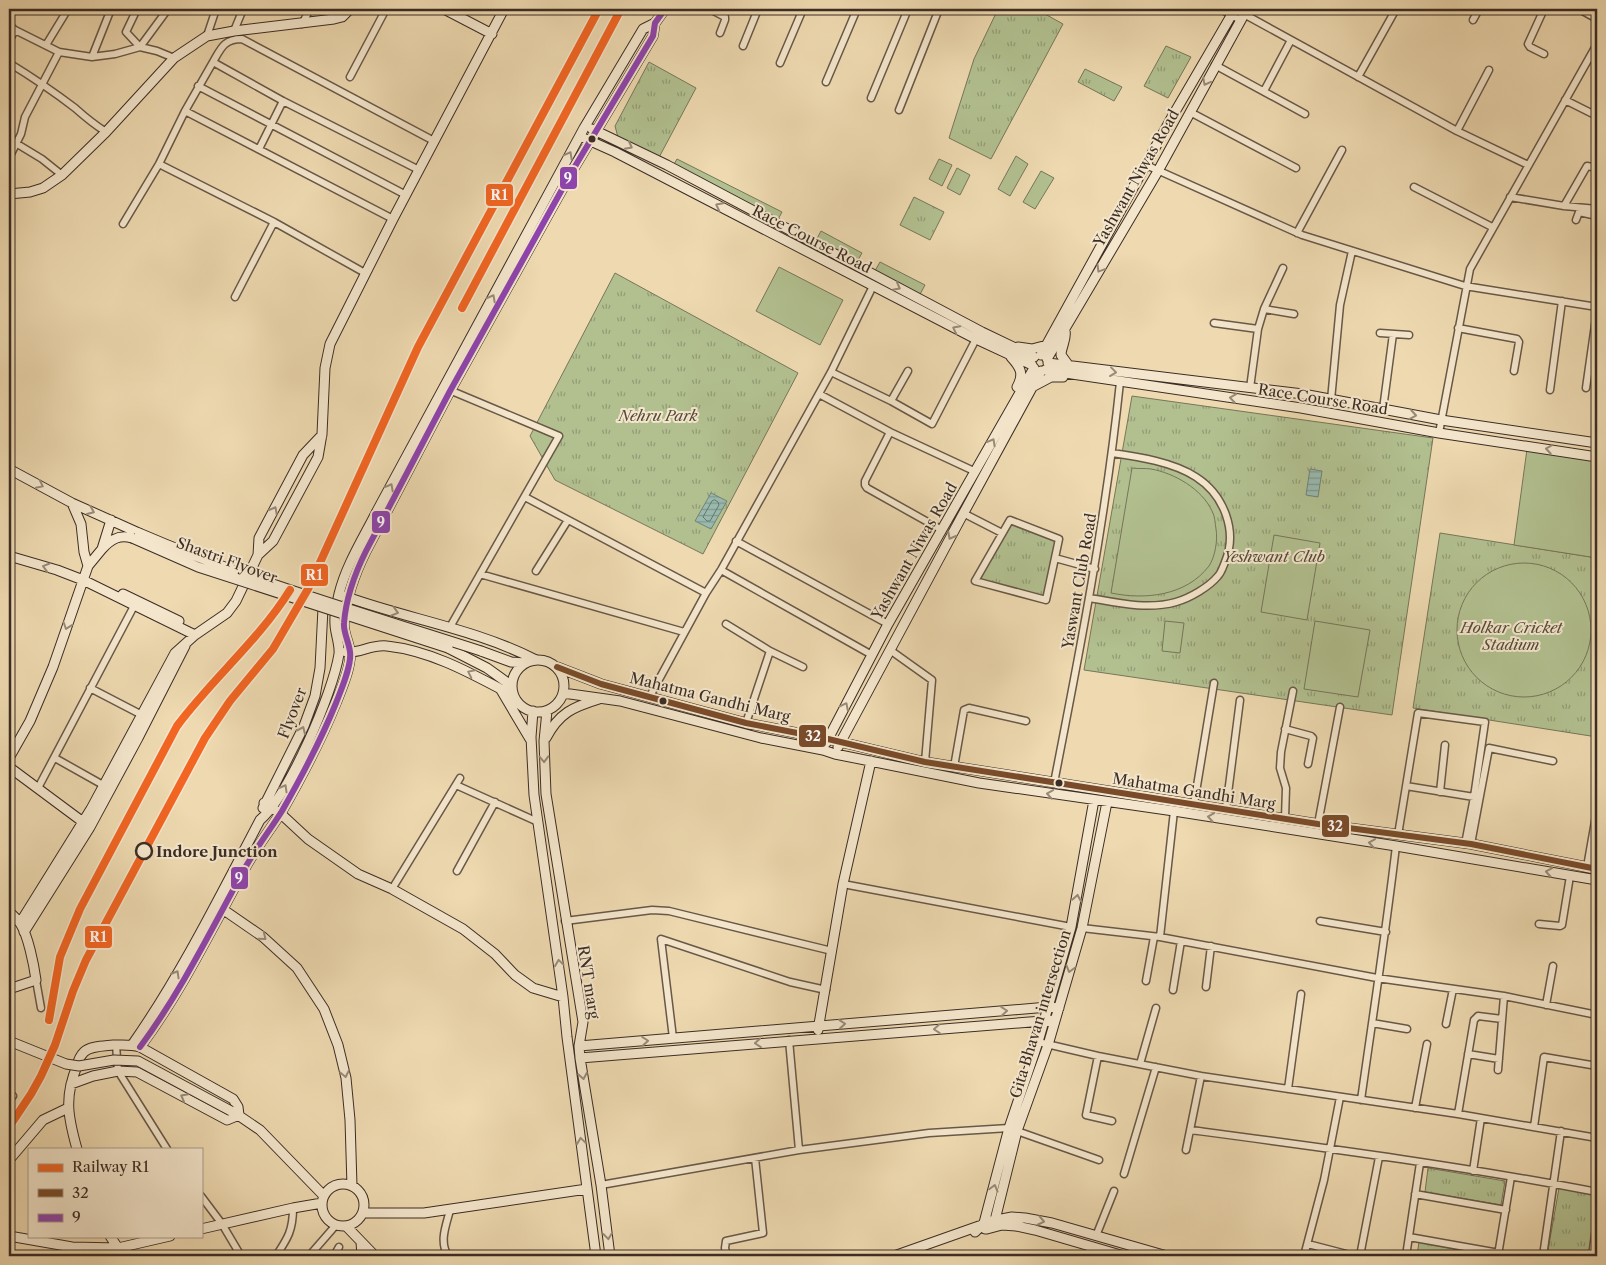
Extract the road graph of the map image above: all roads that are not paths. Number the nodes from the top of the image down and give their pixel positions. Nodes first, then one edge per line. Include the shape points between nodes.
1 (68, 9) edge
2 (112, 9) edge
3 (137, 9) edge
4 (168, 9) edge
5 (216, 9) edge
6 (243, 9) edge
7 (310, 9) edge
8 (350, 9) edge
9 (386, 9) edge
10 (444, 9) edge
11 (504, 9) edge
12 (710, 9) edge
13 (758, 9) edge
14 (803, 9) edge
15 (857, 9) edge
16 (908, 9) edge
17 (939, 9) edge
18 (1221, 9) edge
19 (1396, 9) edge
20 (1479, 9) edge
21 (1544, 9) edge
22 (1579, 9) edge
23 (1234, 11) edge
24 (660, 14) edge
25 (1243, 14) edge
26 (1597, 19) edge
27 (1473, 20) dead end
28 (302, 24) junction
29 (9, 25) edge
30 (15, 30) junction
31 (234, 31) junction
32 (720, 33) dead end
33 (492, 34) junction
34 (208, 36) junction
35 (1291, 40) junction
36 (9, 41) edge
37 (1597, 44) edge
38 (46, 45) junction
39 (743, 46) dead end
40 (140, 47) junction
41 (59, 52) junction
42 (1544, 54) dead end
43 (92, 57) junction
44 (174, 58) junction
45 (213, 62) junction
46 (9, 63) edge
47 (780, 63) dead end
48 (1215, 65) junction
49 (1490, 70) dead end
50 (350, 77) dead end
51 (1358, 77) junction
52 (826, 82) dead end
53 (42, 85) junction
54 (198, 86) junction
55 (1264, 92) junction
56 (871, 98) dead end
57 (1565, 100) junction
58 (283, 101) junction
59 (899, 110) dead end
60 (185, 112) junction
61 (1190, 112) junction
62 (1305, 114) dead end
63 (1597, 116) edge
64 (271, 126) junction
65 (584, 128) junction
66 (597, 130) junction
67 (1457, 131) junction
68 (106, 132) junction
69 (579, 138) junction
70 (9, 139) edge
71 (591, 140) junction
72 (434, 141) junction
73 (16, 144) junction
74 (259, 149) junction
75 (1342, 150) dead end
76 (9, 158) edge
77 (158, 164) junction
78 (1146, 165) junction
79 (1528, 165) junction
80 (1296, 168) dead end
81 (1597, 168) edge
82 (419, 170) junction
83 (1158, 171) junction
84 (62, 175) junction
85 (1414, 187) dead end
86 (9, 194) edge
87 (406, 195) junction
88 (1510, 197) junction
89 (1564, 206) junction
90 (1597, 209) edge
91 (1597, 216) edge
92 (393, 219) junction
93 (1576, 220) dead end
94 (274, 222) junction
95 (123, 224) dead end
96 (1492, 227) junction
97 (1297, 233) junction
98 (1352, 251) junction
99 (1283, 268) dead end
100 (365, 273) junction
101 (873, 286) junction
102 (1465, 286) junction
103 (235, 296) dead end
104 (1562, 301) junction
105 (1264, 309) junction
106 (1597, 309) edge
107 (1294, 314) dead end
108 (1214, 323) dead end
109 (1065, 328) junction
110 (1258, 328) junction
111 (1458, 328) junction
112 (1380, 332) dead end
113 (1393, 334) junction
114 (1409, 335) dead end
115 (976, 339) junction
116 (1047, 345) junction
117 (1009, 350) junction
118 (1040, 363) junction
119 (1070, 370) junction
120 (908, 371) dead end
121 (1514, 371) dead end
122 (831, 372) junction
123 (1120, 382) junction
124 (1033, 387) junction
125 (1250, 388) junction
126 (1586, 388) dead end
127 (447, 389) junction
128 (1550, 390) dead end
129 (819, 394) junction
130 (1332, 400) junction
131 (891, 401) junction
132 (1015, 401) junction
133 (1383, 409) junction
134 (1441, 420) junction
135 (890, 432) junction
136 (1439, 433) junction
137 (322, 434) junction
138 (1597, 443) edge
139 (1112, 453) junction
140 (1597, 457) edge
141 (9, 469) edge
142 (976, 472) junction
143 (525, 497) junction
144 (72, 503) junction
145 (963, 513) junction
146 (111, 520) junction
147 (568, 520) junction
148 (942, 530) junction
149 (1002, 533) junction
150 (136, 536) junction
151 (736, 541) junction
152 (102, 549) junction
153 (258, 555) junction
154 (9, 556) edge
155 (1055, 558) junction
156 (88, 566) junction
157 (1095, 569) junction
158 (721, 570) junction
159 (536, 571) dead end
160 (480, 574) junction
161 (84, 578) junction
162 (706, 592) junction
163 (344, 596) junction
164 (1090, 598) junction
165 (134, 606) junction
166 (323, 608) junction
167 (726, 624) dead end
168 (888, 624) junction
169 (450, 627) junction
170 (684, 632) junction
171 (198, 633) junction
172 (186, 644) junction
173 (890, 650) junction
174 (340, 651) junction
175 (770, 651) junction
176 (351, 653) junction
177 (872, 655) junction
178 (536, 660) junction
179 (526, 662) junction
180 (557, 667) junction
181 (803, 667) dead end
182 (1214, 683) dead end
183 (512, 686) junction
184 (90, 688) junction
185 (500, 688) junction
186 (1293, 691) dead end
187 (563, 694) junction
188 (514, 696) junction
189 (650, 696) junction
190 (602, 698) junction
191 (1240, 700) dead end
192 (1340, 707) dead end
193 (547, 711) junction
194 (532, 712) junction
195 (142, 715) junction
196 (1026, 720) dead end
197 (746, 723) junction
198 (1285, 729) junction
199 (828, 739) junction
200 (544, 741) junction
201 (532, 742) junction
202 (840, 742) junction
203 (1446, 746) dead end
204 (824, 750) junction
205 (835, 754) junction
206 (9, 758) edge
207 (55, 758) junction
208 (871, 761) junction
209 (1554, 761) dead end
210 (925, 762) junction
211 (1308, 764) dead end
212 (9, 767) edge
213 (954, 768) junction
214 (460, 778) dead end
215 (1054, 784) junction
216 (103, 785) junction
217 (456, 785) junction
218 (1406, 786) junction
219 (38, 788) junction
220 (1440, 792) junction
221 (1474, 797) junction
222 (268, 802) junction
223 (495, 802) junction
224 (1194, 804) junction
225 (1094, 805) junction
226 (1106, 807) junction
227 (1226, 809) junction
228 (1597, 810) edge
229 (1174, 811) junction
230 (280, 813) junction
231 (1285, 818) junction
232 (538, 822) junction
233 (86, 824) junction
234 (1318, 824) junction
235 (1398, 835) junction
236 (1468, 844) junction
237 (1396, 846) junction
238 (1587, 867) junction
239 (1597, 869) edge
240 (456, 871) dead end
241 (1570, 876) junction
242 (1597, 880) edge
243 (844, 884) junction
244 (392, 889) junction
245 (219, 907) junction
246 (9, 911) edge
247 (565, 921) junction
248 (1320, 921) dead end
249 (20, 923) junction
250 (1539, 924) dead end
251 (1071, 927) junction
252 (1082, 928) junction
253 (24, 932) junction
254 (1386, 932) junction
255 (1157, 937) junction
256 (1181, 941) junction
257 (1212, 946) junction
258 (832, 951) junction
259 (1553, 966) dead end
260 (1377, 978) junction
261 (36, 980) junction
262 (1146, 982) dead end
263 (1206, 987) dead end
264 (1453, 989) junction
265 (9, 990) edge
266 (826, 990) junction
267 (1173, 990) dead end
268 (1301, 994) dead end
269 (1504, 996) junction
270 (564, 997) junction
271 (1546, 1005) junction
272 (1048, 1007) junction
273 (41, 1008) dead end
274 (1059, 1008) junction
275 (1156, 1008) dead end
276 (1597, 1015) edge
277 (1502, 1019) junction
278 (1045, 1020) junction
279 (1055, 1020) junction
280 (1372, 1023) junction
281 (1446, 1024) dead end
282 (818, 1026) junction
283 (1407, 1028) dead end
284 (673, 1038) junction
285 (818, 1038) junction
286 (789, 1040) junction
287 (9, 1041) edge
288 (1043, 1043) junction
289 (1427, 1044) dead end
290 (116, 1045) junction
291 (136, 1046) junction
292 (583, 1046) junction
293 (1468, 1054) junction
294 (1098, 1056) junction
295 (583, 1058) junction
296 (1499, 1059) junction
297 (1140, 1064) junction
298 (1597, 1066) edge
299 (1156, 1068) junction
300 (1498, 1070) dead end
301 (118, 1071) junction
302 (1201, 1076) junction
303 (70, 1084) junction
304 (1288, 1089) junction
305 (1340, 1097) junction
306 (1362, 1100) junction
307 (68, 1108) junction
308 (1415, 1108) junction
309 (235, 1113) junction
310 (1458, 1114) junction
311 (1481, 1118) junction
312 (1112, 1122) dead end
313 (1534, 1127) junction
314 (1013, 1129) junction
315 (1191, 1130) junction
316 (1561, 1131) junction
317 (1597, 1138) edge
318 (77, 1148) edge
319 (166, 1148) edge
320 (1331, 1149) junction
321 (800, 1150) junction
322 (1186, 1150) dead end
323 (1379, 1156) junction
324 (755, 1158) junction
325 (9, 1160) edge
326 (1099, 1160) dead end
327 (1420, 1163) junction
328 (1473, 1171) junction
329 (1124, 1174) dead end
330 (1511, 1177) junction
331 (1553, 1183) junction
332 (601, 1185) junction
333 (352, 1186) junction
334 (587, 1190) junction
335 (1114, 1192) dead end
336 (1597, 1192) edge
337 (1415, 1194) junction
338 (202, 1197) edge
339 (323, 1199) junction
340 (293, 1208) junction
341 (450, 1210) junction
342 (1506, 1210) junction
343 (363, 1213) junction
344 (995, 1220) junction
345 (1597, 1220) edge
346 (222, 1224) junction
347 (341, 1225) junction
348 (985, 1226) junction
349 (202, 1229) edge
350 (9, 1236) edge
351 (1096, 1236) junction
352 (1409, 1237) junction
353 (111, 1238) edge
354 (164, 1238) edge
355 (361, 1242) junction
356 (1308, 1244) junction
357 (339, 1247) dead end
358 (119, 1252) edge
359 (1498, 1255) edge
360 (241, 1256) edge
361 (276, 1256) edge
362 (309, 1256) edge
363 (334, 1256) edge
364 (362, 1256) edge
365 (375, 1256) edge
366 (448, 1256) edge
367 (596, 1256) edge
368 (610, 1256) edge
369 (727, 1256) edge
370 (894, 1256) edge
371 (907, 1256) edge
372 (1124, 1256) edge
373 (1166, 1256) edge
374 (1304, 1256) edge
375 (1354, 1256) edge
376 (1360, 1256) edge
377 (1406, 1256) edge
378 (1543, 1256) edge
379 (1592, 1256) edge

1 - 38 street
2 - 43 street
3 - 40 street via 126,32
4 - 40 street
5 - 34 street
6 - 31 street
7 - 28 street
8 - 28 street via 342,17
9 - 50 street
10 - 33 street
11 - 33 street
12 - 32 street via 725,17
13 - 39 street
14 - 47 street
15 - 52 street
16 - 56 street
17 - 59 street
18 - 23 street
19 - 51 street
20 - 27 street
21 - 42 street via 1528,44
22 - 26 street
23 - 25 street
23 - 78 street, Yashwant Niwas Road
24 - 65 street via 643,29
24 - 66 street via 653,36
25 - 35 street
25 - 48 street, Yashwant Niwas Road
28 - 31 street
29 - 30 street
30 - 36 street
30 - 38 street
31 - 34 street
33 - 72 street
34 - 44 street
35 - 51 street
35 - 55 street
37 - 57 street
38 - 41 street
40 - 43 street
40 - 44 street
41 - 43 street
41 - 53 street
44 - 68 street
45 - 54 street
45 - 58 street
45 - 72 street via 222,46 232,39 242,39
46 - 53 street
48 - 55 street
48 -> 61 street, Yashwant Niwas Road
49 - 67 street
51 - 67 street
53 - 68 street
53 - 73 street via 25,117
54 - 60 street
54 - 64 street
55 - 62 street
57 - 63 street
57 - 79 street
58 - 64 street
58 - 82 street
60 - 74 street
60 - 77 street
61 - 80 street
61 - 83 street, Yashwant Niwas Road
64 - 74 street
64 - 87 street
65 - 66 street, Race Course Road
65 - 69 street
66 - 71 street
66 -> 117 street, Race Course Road
67 - 79 street
68 - 84 street
69 - 71 street, Race Course Road
127 -> 69 street
70 - 73 street
101 -> 71 street, Race Course Road
71 - 127 street
72 - 82 street
73 - 76 street
73 - 84 street
74 - 92 street
75 - 97 street
77 - 94 street
77 - 95 street
78 - 83 street
78 - 116 street, Yashwant Niwas Road
79 - 88 street
81 - 89 street via 1587,166
82 - 87 street
83 - 97 street
83 -> 109 street, Yashwant Niwas Road
84 - 86 street via 43,188
85 - 96 street
87 - 92 street
88 - 89 street
88 - 96 street
89 - 90 street
91 - 93 street via 1579,212
92 - 100 street
94 - 100 street
94 - 103 street
96 - 102 street via 1470,269
97 - 98 street
98 - 102 street
98 - 130 street via 1340,305
99 - 105 street
100 - 137 street via 330,344 325,368
115 -> 101 street, Race Course Road
101 - 122 street
102 - 104 street
102 - 111 street
104 - 106 street
104 - 128 street
105 - 107 street
105 - 110 street
106 - 126 street
108 - 110 street
109 - 118 street, Yashwant Niwas Road
109 - 119 street via 1061,355
110 - 125 street
111 - 121 street via 1517,339
111 - 134 street
112 - 113 street
113 - 114 street
113 - 133 street
115 - 117 street, Race Course Road
115 - 131 street via 932,424
116 - 117 street
116 - 118 street, Yashwant Niwas Road
117 - 118 street, Race Course Road
117 - 132 street via 1021,373 1013,394
118 - 119 street, Race Course Road
118 - 124 street, Yashwant Niwas Road
118 - 132 street, Yashwant Niwas Road
119 - 123 street, Race Course Road
119 - 124 street via 1062,377 1051,377
119 -> 125 street, Race Course Road
120 - 131 street
122 - 129 street
122 - 131 street
136 -> 123 street, Race Course Road via 1301,408
123 - 139 street, Yaswant Club Road
124 - 145 street, Yashwant Niwas Road
125 - 130 street, Race Course Road
127 - 143 street via 559,436
127 - 163 street via 362,551
129 - 135 street
129 - 151 street
130 - 133 street, Race Course Road
142 -> 132 street, Yashwant Niwas Road
133 -> 134 street, Race Course Road
134 - 136 street
134 - 138 street, Race Course Road
135 - 142 street
135 - 148 street via 865,485
140 -> 136 street, Race Course Road
137 - 153 street via 318,458 273,541
153 -> 137 street via 263,530 303,455
139 - 157 street, Yaswant Club Road
139 - 164 street via 1162,462 1196,477 1219,499 1227,516 1231,533 1228,555 1219,576 1201,590 1177,601 1146,606
141 -> 144 street
142 - 148 street, Yashwant Niwas Road
143 - 147 street
143 - 160 street
144 -> 146 street
144 - 156 street via 81,524
145 - 149 street
145 -> 173 street, Yashwant Niwas Road
146 - 150 street, Shastri Flyover
146 - 152 street
147 - 159 street
147 - 162 street
148 - 168 street, Yashwant Niwas Road
149 - 155 street via 1010,520 1059,539
149 - 155 street via 975,581 1046,600
150 - 152 street via 120,536
150 - 166 street, Shastri Flyover, bridge via 198,567
150 - 179 street, Shastri Flyover, bridge via 511,662
151 - 158 street
151 - 168 street
152 - 156 street
153 - 171 street via 233,606
161 -> 154 street
155 - 157 street
156 - 161 street
157 - 164 street, Yaswant Club Road
158 - 162 street
158 - 177 street
160 - 169 street
160 - 170 street
161 - 165 street
161 - 171 street
161 -> 206 street via 53,668 30,721
162 - 170 street
163 -> 169 street
163 - 174 street via 334,622
163 - 176 street via 344,625
164 - 215 street, Yaswant Club Road
165 - 171 street
165 - 184 street
166 - 183 street, Shastri Flyover, bridge via 448,648
222 -> 166 street, Flyover via 315,696
167 - 175 street
168 - 177 street, Yashwant Niwas Road
169 - 178 street
170 - 189 street
171 - 172 street
172 - 195 street via 175,653
172 - 233 street via 138,738
173 - 202 street, Yashwant Niwas Road
173 - 210 street via 932,680
174 - 176 street
222 -> 174 street via 285,787 326,698
175 - 181 street
175 - 197 street
185 -> 176 street via 440,659 417,652 387,645
176 - 230 street via 336,703
199 -> 177 street, Yashwant Niwas Road
178 - 179 street
178 - 180 street
179 - 183 street via 514,676
180 - 187 street via 563,676
180 - 189 street, Mahatma Gandhi Marg via 601,684
182 - 224 street
183 - 188 street
184 - 195 street
184 - 207 street
185 - 188 street
185 - 201 street
186 - 198 street
187 - 190 street, Mahatma Gandhi Marg
187 - 193 street
188 - 194 street via 519,704
189 - 197 street, Mahatma Gandhi Marg
190 - 200 street via 565,712
190 - 204 street, Mahatma Gandhi Marg via 761,738
191 - 227 street
192 - 234 street
193 - 194 street
193 - 200 street, RNT marg
194 - 201 street, RNT marg
195 - 216 street
196 - 213 street via 969,708 964,710
197 - 199 street, Mahatma Gandhi Marg
198 - 211 street via 1313,738
198 - 231 street via 1280,768 1286,788
199 - 202 street, Mahatma Gandhi Marg
199 - 204 street, Yashwant Niwas Road
200 -> 247 street, RNT marg via 546,794
201 - 232 street, RNT marg
202 - 205 street, Yashwant Niwas Road
202 - 210 street, Mahatma Gandhi Marg
203 - 220 street
204 - 205 street, Mahatma Gandhi Marg
205 - 208 street, Mahatma Gandhi Marg
207 - 216 street
207 - 219 street
225 -> 208 street, Mahatma Gandhi Marg
208 - 243 street
209 - 236 street via 1489,748
210 - 213 street, Mahatma Gandhi Marg
212 - 219 street
213 - 215 street, Mahatma Gandhi Marg
214 - 217 street
215 - 224 street, Mahatma Gandhi Marg
216 - 233 street
217 - 223 street
217 - 244 street
218 - 220 street
218 - 221 street via 1418,713 1485,722
218 - 235 street
219 - 233 street
220 - 221 street
221 - 236 street
222 - 230 street
222 - 245 street, Flyover
223 - 232 street
223 - 240 street
224 - 227 street, Mahatma Gandhi Marg
225 - 226 street, Mahatma Gandhi Marg
251 -> 225 street
226 - 229 street, Mahatma Gandhi Marg
226 - 252 street, Gita Bhavan intersection
227 - 231 street, Mahatma Gandhi Marg
228 - 238 street
237 -> 229 street, Mahatma Gandhi Marg
229 - 255 street
230 - 244 street via 308,839 358,874
230 - 245 street
231 - 234 street, Mahatma Gandhi Marg
270 -> 232 street, RNT marg
233 - 249 street
233 - 253 street
234 - 235 street, Mahatma Gandhi Marg
235 - 236 street, Mahatma Gandhi Marg
236 - 238 street, Mahatma Gandhi Marg
241 -> 237 street, Mahatma Gandhi Marg
237 - 254 street
238 - 239 street, Mahatma Gandhi Marg
241 - 242 street, Mahatma Gandhi Marg
241 - 250 street via 1562,925
243 - 251 street
243 - 258 street
244 - 270 street via 462,929 533,988
245 - 291 street
245 -> 333 street via 264,936 298,968 324,1009 346,1078
246 - 249 street
247 - 258 street via 652,910 669,911
247 - 292 street, RNT marg via 583,1022
248 - 254 street
249 - 253 street
251 - 272 street
252 - 255 street
252 -> 274 street, Gita Bhavan intersection
253 - 261 street
254 - 260 street
255 - 256 street
255 - 262 street
256 - 257 street
256 - 267 street
257 - 260 street
257 - 263 street
258 - 266 street
259 - 271 street
260 - 264 street
260 - 280 street
261 - 265 street
261 - 273 street
264 - 269 street
264 - 281 street
266 - 282 street
266 - 284 street via 790,982 661,939
268 - 304 street
269 - 271 street
269 - 277 street
334 -> 270 street, RNT marg
271 - 276 street
272 - 274 street
272 - 278 street
282 -> 272 street
274 - 279 street, Gita Bhavan intersection
275 - 297 street
277 - 293 street via 1476,1017
277 - 296 street
278 - 279 street
278 -> 285 street
278 - 288 street
279 - 288 street, Gita Bhavan intersection
280 - 283 street
280 - 306 street
282 - 284 street
282 - 285 street
292 -> 284 street
285 - 286 street
286 -> 295 street
286 - 321 street
287 - 309 street, bridge via 66,1064 79,1066 114,1060 138,1061
288 - 294 street
288 - 314 street, Gita Bhavan intersection
289 - 308 street
290 - 291 street
290 - 301 street
290 - 303 street via 85,1051
291 - 309 street via 233,1098 238,1107
292 - 295 street, RNT marg
293 - 296 street
293 - 310 street
294 - 297 street
294 - 312 street via 1086,1115
295 -> 332 street, RNT marg
296 - 300 street
297 - 299 street
298 - 313 street via 1544,1057
299 - 302 street
299 - 329 street
301 - 303 street
309 -> 301 street via 227,1120 137,1072
301 - 319 street
302 - 304 street
302 - 315 street
303 - 307 street
304 - 305 street
305 - 306 street
305 - 320 street
306 - 308 street
307 - 318 street
307 - 325 street via 43,1120
308 - 310 street
309 - 339 street via 260,1130
310 - 311 street
311 - 313 street
311 - 328 street
313 - 316 street
314 - 321 street via 929,1133
314 - 326 street
314 - 344 street, Gita Bhavan intersection
348 -> 314 street
315 - 320 street
315 - 322 street
316 - 317 street
316 - 331 street
320 - 323 street
320 - 356 street
321 - 324 street
323 - 327 street
323 - 376 street
324 - 332 street
324 - 369 street via 763,1233 726,1241
327 - 328 street
327 - 337 street
328 - 330 street
330 - 331 street
330 - 342 street
331 - 336 street
331 - 378 street
332 -> 368 street, RNT marg
333 - 339 street via 336,1185
333 - 343 street via 362,1194
334 - 341 street
334 - 367 street, RNT marg
335 - 351 street
337 - 342 street
337 - 352 street
338 - 346 street
339 - 340 street
339 - 347 street via 326,1216
340 - 346 street
340 - 361 street via 290,1234
341 - 343 street
341 - 366 street via 442,1246
342 - 359 street
343 - 347 street via 356,1222
344 - 348 street
344 -> 351 street via 1025,1218
345 - 379 street
346 - 349 street
346 - 360 street
347 - 355 street
347 - 362 street
348 - 370 street
348 - 371 street
348 - 372 street via 1035,1230
350 - 358 street
351 - 373 street
352 - 359 street
352 - 377 street
353 - 358 street
354 - 358 street
355 - 364 street
355 - 365 street
356 - 374 street
356 - 375 street
357 - 363 street

